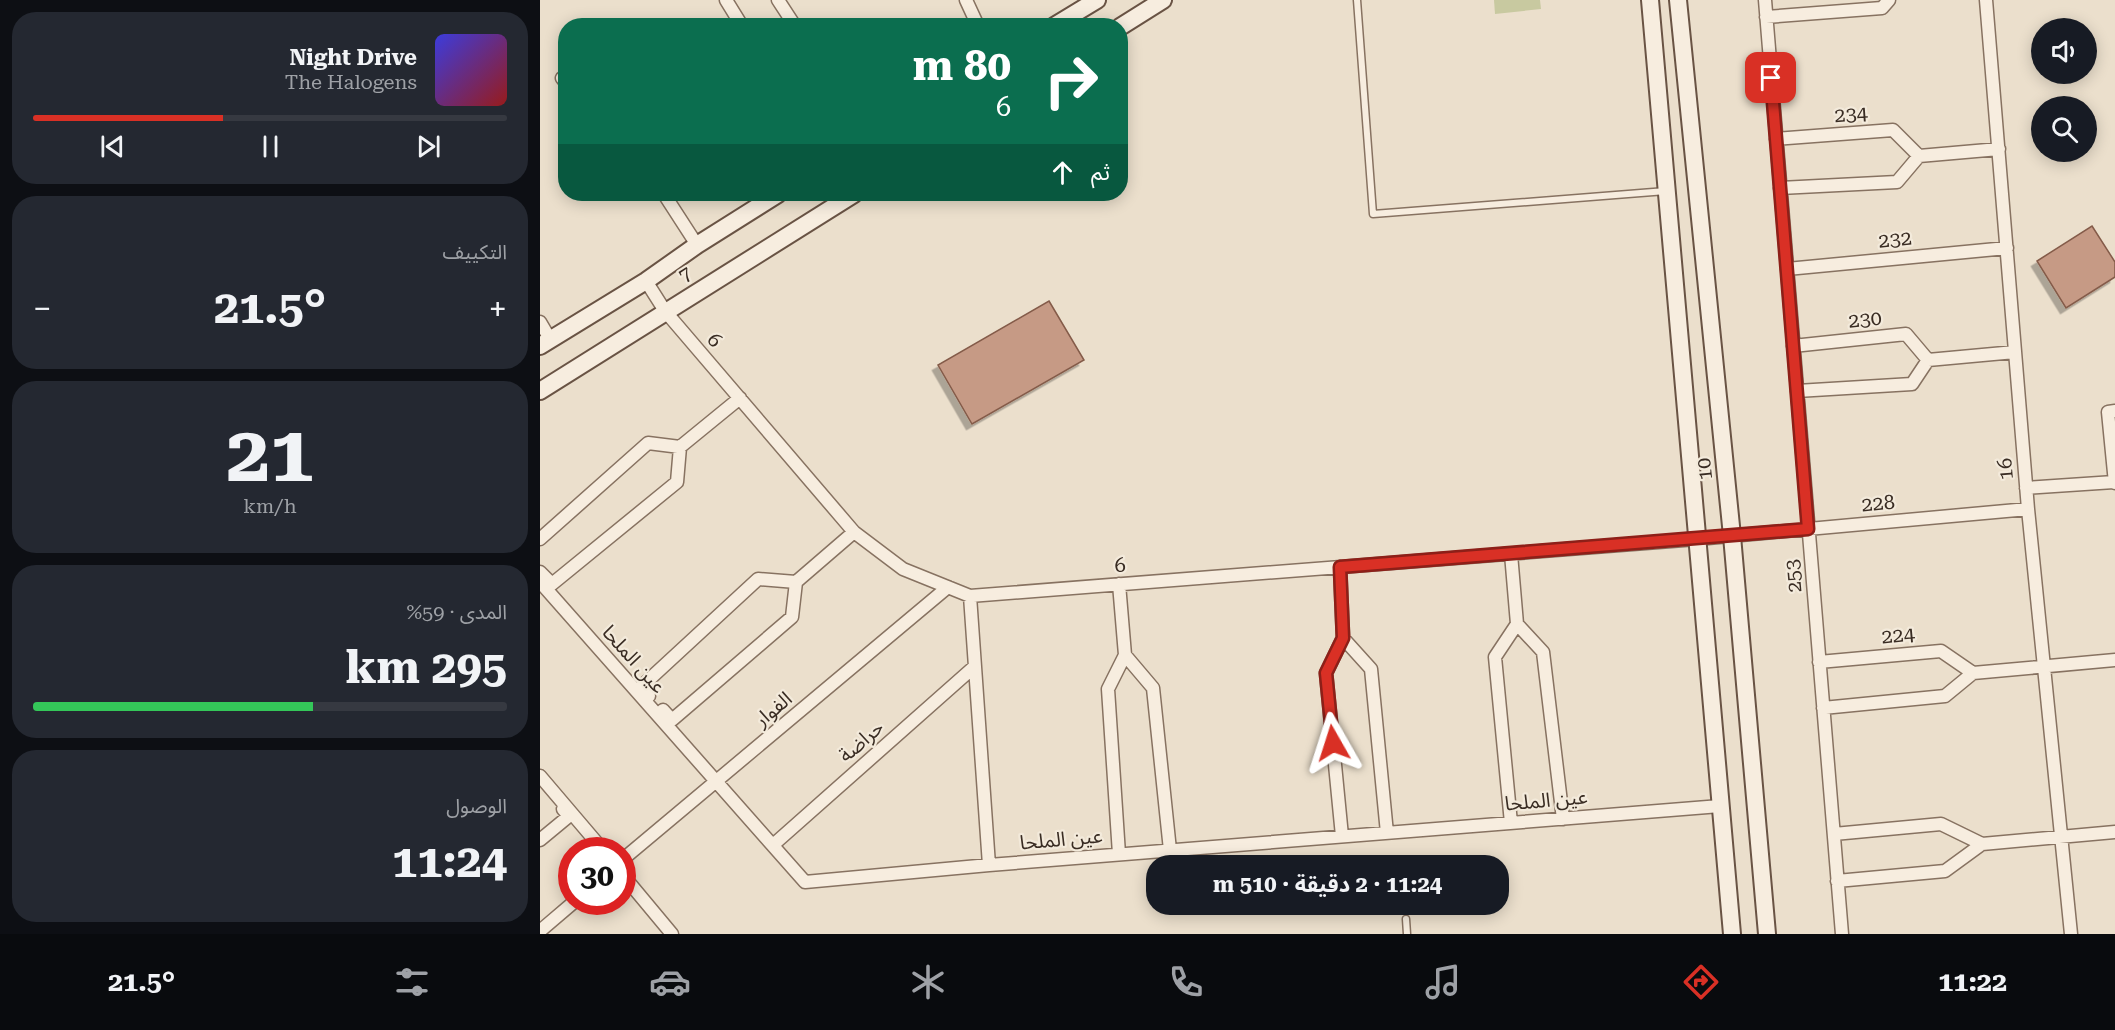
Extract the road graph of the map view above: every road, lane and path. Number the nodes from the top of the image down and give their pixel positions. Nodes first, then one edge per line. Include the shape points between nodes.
1 (726, 0) edge
2 (778, 0) edge
3 (1097, 0) edge
4 (1163, 0) edge
5 (1357, 0) edge
6 (1650, 0) edge
7 (1678, 0) edge
8 (1765, 0) edge
9 (1889, 0) edge
10 (1986, 0) edge
11 (964, 1) edge
12 (1766, 17) junction
13 (737, 18) edge
14 (790, 18) edge
15 (974, 18) edge
16 (1067, 18) edge
17 (1128, 22) edge
18 (1776, 140) junction
19 (1999, 149) junction
20 (1919, 156) junction
21 (1780, 188) junction
22 (1667, 191) junction
23 (668, 201) edge
24 (767, 201) edge
25 (843, 201) edge
26 (696, 245) junction
27 (2007, 248) junction
28 (1787, 269) junction
29 (646, 281) junction
30 (665, 311) junction
31 (540, 322) edge
32 (545, 342) edge
33 (1793, 346) junction
34 (2015, 352) junction
35 (1928, 360) junction
36 (540, 391) edge
37 (1797, 391) junction
38 (740, 398) junction
39 (2115, 411) edge
40 (680, 447) junction
41 (2114, 482) edge
42 (2026, 488) junction
43 (2028, 509) junction
44 (1808, 529) junction
45 (854, 532) junction
46 (1732, 536) junction
47 (540, 539) edge
48 (1697, 539) junction
49 (1511, 554) junction
50 (1340, 567) junction
51 (540, 572) edge
52 (540, 582) edge
53 (796, 582) junction
54 (1119, 584) junction
55 (948, 587) junction
56 (970, 596) junction
57 (1517, 624) junction
58 (1343, 638) junction
59 (1125, 655) junction
60 (2115, 660) edge
61 (1819, 662) junction
62 (974, 667) junction
63 (2044, 667) junction
64 (1973, 673) junction
65 (1823, 708) junction
66 (540, 776) edge
67 (717, 781) junction
68 (540, 782) edge
69 (1720, 806) junction
70 (1563, 819) junction
71 (1511, 823) junction
72 (2115, 832) edge
73 (1387, 833) junction
74 (1834, 834) junction
75 (1342, 836) junction
76 (592, 837) edge
77 (2061, 837) junction
78 (540, 840) edge
79 (1982, 844) junction
80 (773, 845) junction
81 (636, 848) edge
82 (1170, 850) junction
83 (1119, 854) junction
84 (989, 865) junction
85 (1837, 881) junction
86 (636, 891) edge
87 (559, 915) edge
88 (1406, 919) dead end
89 (540, 931) edge
90 (665, 934) edge
91 (671, 934) edge
92 (1407, 934) edge
93 (1732, 934) edge
94 (1767, 934) edge
95 (1842, 934) edge
96 (2071, 934) edge

1 - 13 street
2 - 14 street
3 - 16 street
4 - 17 street
5 - 22 lane via 1373,214
6 - 22 street, 10
7 - 46 street, 10
8 - 12 street, 253
9 - 12 street via 1882,8
10 - 19 street, 16
11 - 15 street
12 - 18 street, 253
18 - 20 street, 234 via 1893,130
18 - 21 street, 253
19 - 20 street
19 - 27 street, 16
20 - 21 street via 1897,182
21 - 28 street, 253
22 - 48 street, 10
23 - 26 street
24 - 26 street, 7
25 - 30 street, 7
26 - 29 street, 7
27 - 28 street, 232
27 - 34 street, 16
28 - 33 street, 253
29 - 30 street, 6
29 - 32 street, 7
30 - 36 street, 7
30 - 38 street, 6
31 - 32 street
33 - 35 street, 230 via 1906,334
33 - 37 street, 253
34 - 35 street
34 - 42 street, 16
35 - 37 street via 1912,384
37 - 44 street, 253
38 - 40 street
38 - 45 street, 6
39 - 41 street via 2108,412
40 - 47 street via 648,443
40 - 51 street via 677,482 552,584
41 - 42 street
42 - 43 street, 16
43 - 44 street, 228
43 - 63 street, 16
44 - 46 street, 228
44 - 61 street, 253
45 - 53 street
45 - 55 street, 6 via 903,568
46 - 48 street, 6
46 - 94 street, 10
48 - 49 street, 6
48 - 69 street, 10
49 - 50 street, 6
49 - 57 street
50 - 54 street, 6
50 - 58 street
52 - 67 street, عين الملحا
53 - 53 street via 758,579 641,687 672,720 792,617
54 - 56 street, 6
54 - 59 street
55 - 56 street, 6
55 - 67 street, الفوار
56 - 62 street
57 - 70 street via 1543,652
57 - 71 street via 1495,657
58 - 73 street via 1371,669
58 - 75 street via 1326,673
59 - 82 street via 1153,688
59 - 83 street via 1108,689
60 - 63 street
61 - 64 street, 224 via 1941,651
61 - 65 street, 253
62 - 80 street, حراضة
62 - 84 street
63 - 64 street
63 - 77 street, 16
64 - 65 street via 1945,696
65 - 74 street, 253
66 - 76 street
67 - 80 street, عين الملحا
67 - 81 street, الفوار
68 - 78 street via 569,816
69 - 70 street, عين الملحا
69 - 93 street, 10
70 - 71 street, عين الملحا
71 - 73 street, عين الملحا
72 - 77 street
73 - 75 street, عين الملحا
74 - 79 street via 1941,824
74 - 85 street, 253
75 - 82 street, عين الملحا
77 - 79 street
77 - 96 street, 16
79 - 85 street via 1945,872
80 - 84 street, عين الملحا via 805,882
82 - 83 street, عين الملحا
83 - 84 street, عين الملحا
85 - 95 street, 253
86 - 91 street
87 - 89 street
88 - 92 lane
90 - 91 street

